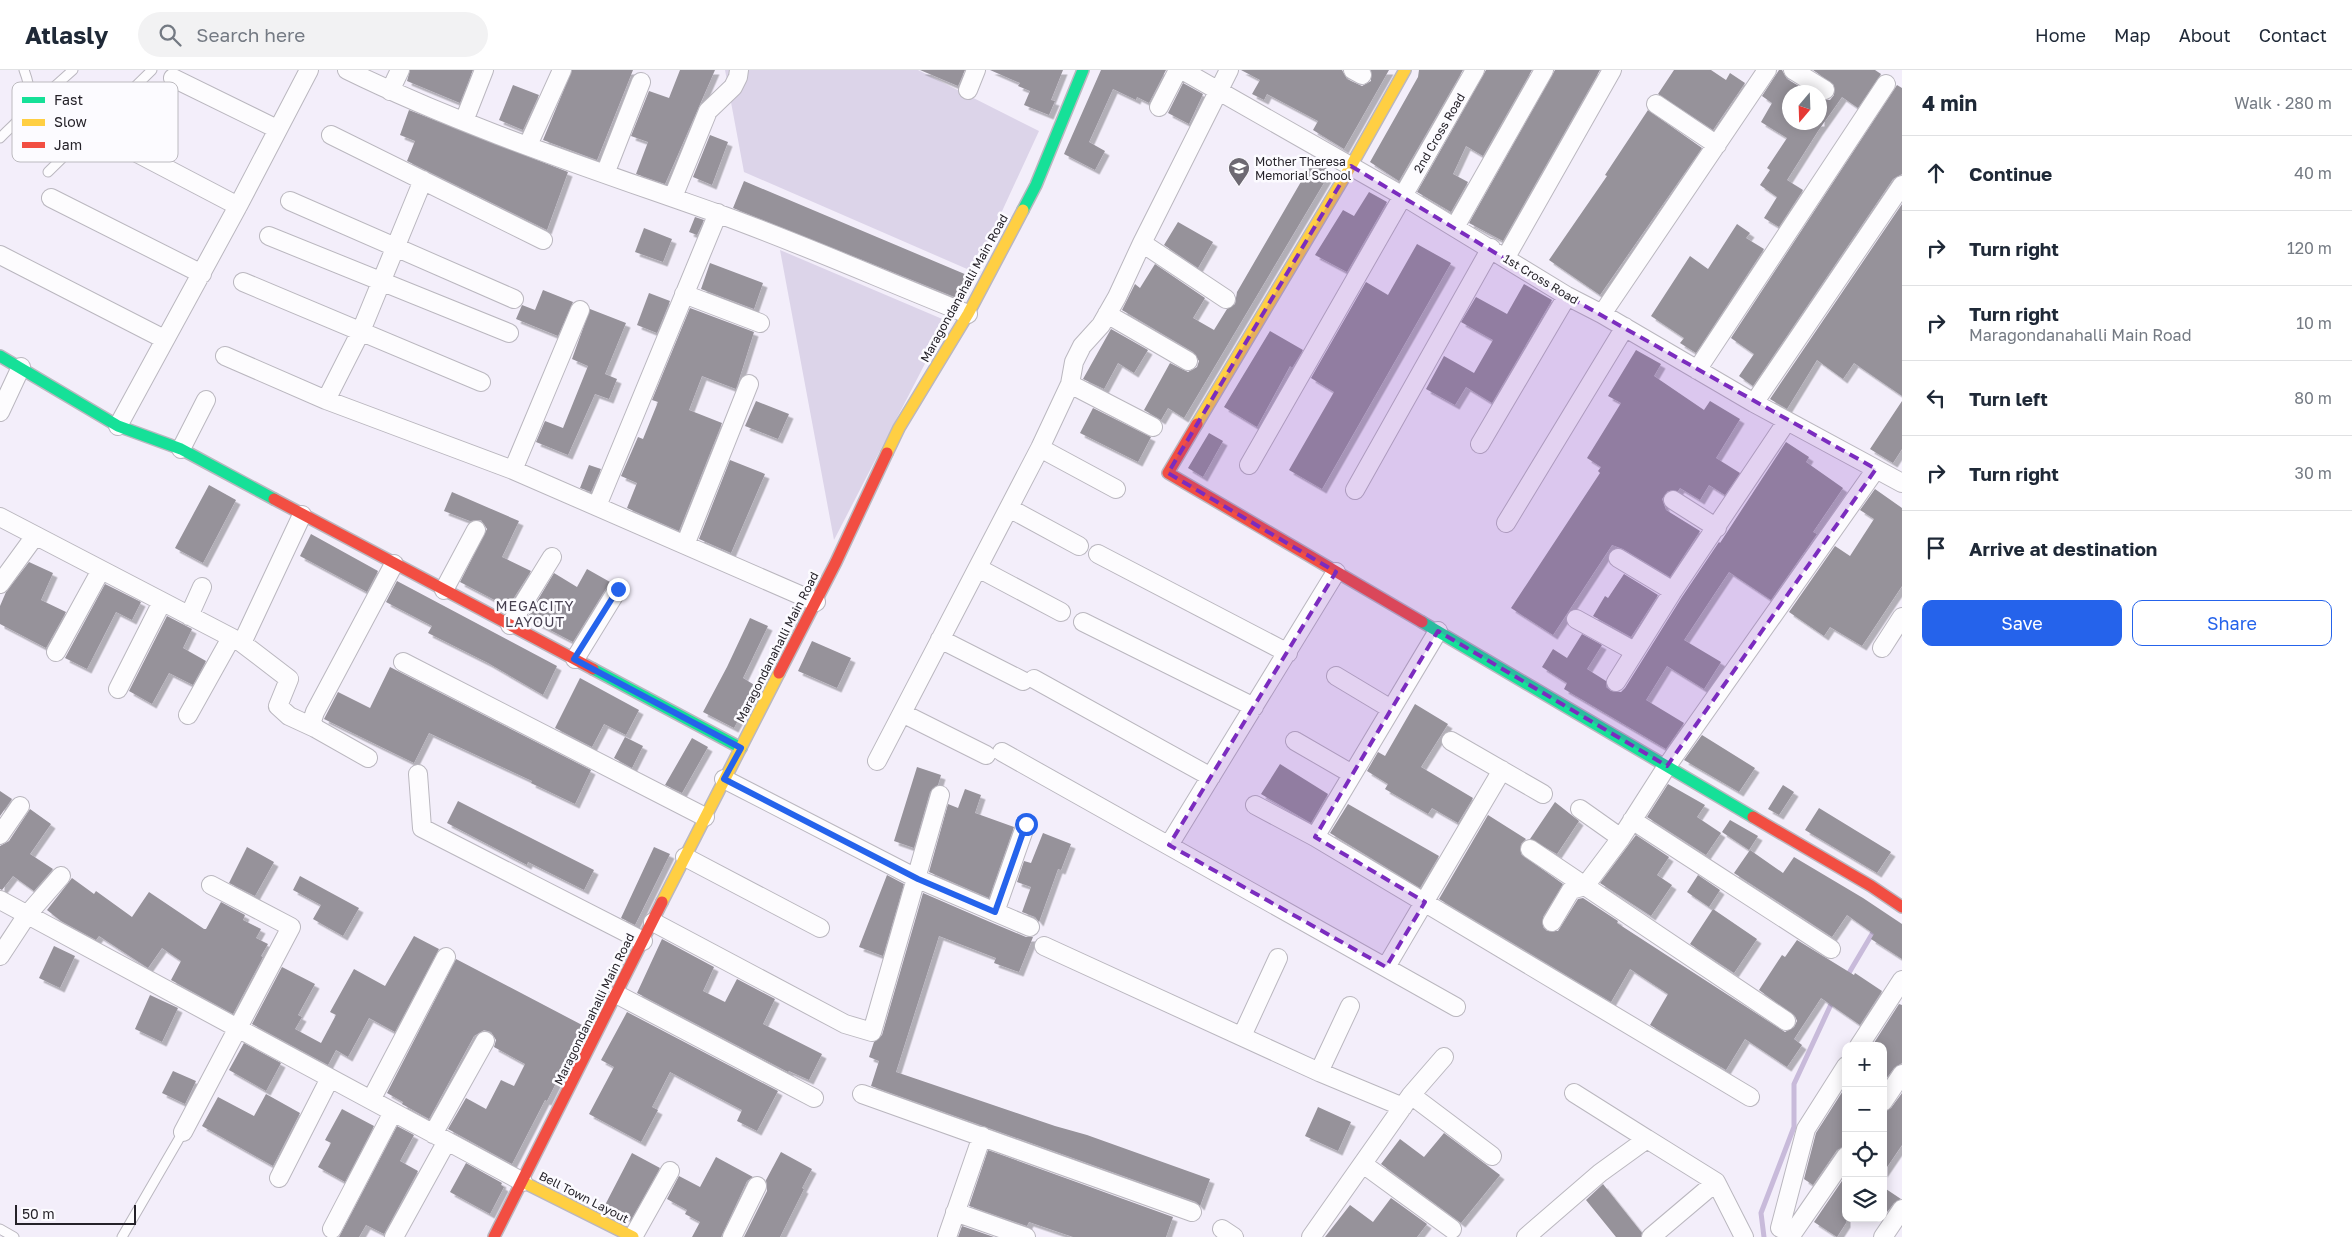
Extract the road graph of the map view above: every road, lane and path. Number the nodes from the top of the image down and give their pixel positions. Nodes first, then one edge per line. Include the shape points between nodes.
1 (24, 70) edge
2 (73, 70) edge
3 (309, 70) edge
4 (347, 70) edge
5 (400, 70) edge
6 (484, 70) edge
7 (562, 70) edge
8 (739, 70) edge
9 (976, 70) edge
10 (1083, 70) edge
11 (1178, 70) edge
12 (1182, 70) edge
13 (1229, 70) edge
14 (1405, 70) edge
15 (1475, 70) edge
16 (1544, 70) edge
17 (1612, 70) edge
18 (1767, 70) edge
19 (1793, 70) edge
20 (148, 71) edge
21 (173, 78) dead end
22 (28, 82) edge
23 (60, 82) edge
24 (137, 82) edge
25 (641, 82) dead end
26 (1886, 84) dead end
27 (1817, 85) edge
28 (968, 90) dead end
29 (390, 91) junction
30 (1218, 92) junction
31 (1656, 104) dead end
32 (1159, 107) dead end
33 (464, 120) junction
34 (12, 126) edge
35 (277, 129) junction
36 (331, 135) dead end
37 (0, 138) edge
38 (528, 145) junction
39 (1717, 145) junction
40 (58, 162) edge
41 (154, 162) edge
42 (1351, 166) junction
43 (48, 172) dead end
44 (605, 174) junction
45 (423, 180) junction
46 (1902, 185) edge
47 (1403, 196) junction
48 (673, 197) junction
49 (51, 198) dead end
50 (290, 202) dead end
51 (238, 206) junction
52 (718, 213) junction
53 (1455, 228) junction
54 (269, 236) dead end
55 (543, 240) dead end
56 (1142, 243) junction
57 (395, 247) junction
58 (1498, 253) junction
59 (0, 255) edge
60 (202, 274) junction
61 (243, 282) dead end
62 (381, 282) junction
63 (684, 294) junction
64 (1566, 296) junction
65 (514, 299) dead end
66 (1226, 299) dead end
67 (580, 310) dead end
68 (968, 314) junction
69 (1108, 314) junction
70 (1602, 314) junction
71 (760, 323) dead end
72 (1626, 327) junction
73 (361, 331) junction
74 (509, 333) dead end
75 (164, 338) junction
76 (0, 356) edge
77 (225, 356) dead end
78 (1188, 361) dead end
79 (21, 367) junction
80 (1697, 370) junction
81 (481, 382) dead end
82 (749, 384) dead end
83 (1070, 384) junction
84 (206, 400) dead end
85 (326, 400) junction
86 (1754, 403) junction
87 (0, 412) edge
88 (1788, 420) junction
89 (118, 426) junction
90 (1153, 428) dead end
91 (1480, 444) dead end
92 (1040, 448) junction
93 (181, 449) junction
94 (1249, 465) dead end
95 (1876, 469) junction
96 (513, 470) junction
97 (1902, 483) edge
98 (1116, 489) dead end
99 (1355, 490) dead end
100 (1673, 500) dead end
101 (598, 506) junction
102 (1009, 508) junction
103 (302, 515) junction
104 (0, 517) edge
105 (1506, 523) dead end
106 (1717, 528) junction
107 (476, 530) dead end
108 (35, 536) junction
109 (686, 544) junction
110 (1079, 546) dead end
111 (1098, 554) dead end
112 (552, 557) dead end
113 (1618, 558) dead end
114 (394, 564) junction
115 (978, 568) junction
116 (101, 570) junction
117 (1336, 572) junction
118 (0, 584) edge
119 (202, 587) dead end
120 (618, 589) dead end
121 (444, 590) junction
122 (1673, 591) junction
123 (162, 602) junction
124 (816, 602) junction
125 (1061, 612) dead end
126 (189, 616) junction
127 (1902, 617) edge
128 (1576, 619) dead end
129 (1083, 622) dead end
130 (510, 625) junction
131 (1438, 631) junction
132 (940, 639) junction
133 (236, 641) junction
134 (1882, 648) dead end
135 (1634, 651) junction
136 (56, 652) dead end
137 (1288, 653) junction
138 (574, 659) junction
139 (403, 662) dead end
140 (1336, 676) dead end
141 (1616, 682) dead end
142 (118, 689) dead end
143 (1254, 707) junction
144 (1391, 709) junction
145 (902, 713) junction
146 (188, 715) dead end
147 (316, 728) junction
148 (1295, 741) dead end
149 (1451, 741) dead end
150 (741, 748) junction
151 (368, 758) dead end
152 (877, 761) dead end
153 (1667, 766) junction
154 (1502, 770) junction
155 (418, 774) dead end
156 (1352, 774) junction
157 (1211, 778) junction
158 (724, 779) junction
159 (940, 794) dead end
160 (1543, 794) dead end
161 (1255, 805) dead end
162 (20, 806) dead end
163 (1580, 810) dead end
164 (705, 817) junction
165 (1632, 820) junction
166 (1026, 824) dead end
167 (0, 835) edge
168 (1315, 837) junction
169 (1621, 838) junction
170 (1169, 845) junction
171 (1530, 849) dead end
172 (685, 857) junction
173 (60, 876) dead end
174 (918, 879) junction
175 (211, 885) dead end
176 (1585, 886) junction
177 (0, 900) edge
178 (1425, 902) junction
179 (1902, 907) edge
180 (995, 912) junction
181 (27, 914) junction
182 (653, 922) junction
183 (1552, 922) dead end
184 (1030, 927) dead end
185 (820, 928) dead end
186 (643, 941) junction
187 (1044, 946) dead end
188 (1831, 949) dead end
189 (0, 956) edge
190 (446, 957) dead end
191 (1278, 958) dead end
192 (1386, 967) junction
193 (1902, 980) edge
194 (618, 994) junction
195 (1350, 1006) dead end
196 (1456, 1007) dead end
197 (1786, 1021) dead end
198 (238, 1028) junction
199 (1242, 1036) junction
200 (486, 1041) dead end
201 (1862, 1042) edge
202 (1444, 1057) dead end
203 (1319, 1072) junction
204 (1842, 1072) edge
205 (1902, 1074) edge
206 (330, 1078) junction
207 (1574, 1093) dead end
208 (862, 1094) dead end
209 (1887, 1096) edge
210 (1750, 1097) dead end
211 (814, 1098) dead end
212 (371, 1100) junction
213 (1407, 1101) junction
214 (393, 1112) junction
215 (183, 1132) joint
216 (982, 1136) junction
217 (440, 1137) junction
218 (1647, 1139) junction
219 (1492, 1156) dead end
220 (1842, 1161) edge
221 (1363, 1164) junction
222 (670, 1171) dead end
223 (279, 1178) dead end
224 (523, 1182) junction
225 (1716, 1182) junction
226 (757, 1186) dead end
227 (1902, 1209) edge
228 (956, 1212) junction
229 (1192, 1212) dead end
230 (0, 1229) edge
231 (1452, 1229) dead end
232 (332, 1230) dead end
233 (1785, 1232) edge
234 (1314, 1236) edge
235 (14, 1237) edge
236 (122, 1237) edge
237 (394, 1237) edge
238 (494, 1237) edge
239 (633, 1237) edge
240 (732, 1237) edge
241 (947, 1237) edge
242 (1026, 1237) edge
243 (1526, 1237) edge
244 (1651, 1237) edge
245 (1744, 1237) edge
246 (1883, 1237) edge

1 - 22 lane
2 - 23 lane
3 - 35 street
4 - 29 street
5 - 29 street
6 - 33 street
7 - 38 street
8 - 48 street via 732,87 708,111
9 - 28 street
10 - 68 street, Maragondanahalli Main Road via 1036,185
11 - 32 street
12 - 30 street, 1st Cross Road
13 - 30 street
14 - 42 street
15 - 47 street, 2nd Cross Road
16 - 53 street
17 - 58 street
18 - 39 street
19 - 27 street
20 - 24 lane
21 - 35 street
25 - 44 street
26 - 80 street
29 - 33 street
30 - 42 street, 1st Cross Road
30 - 56 street
31 - 39 street
33 - 38 street
34 - 37 lane
35 - 51 street
36 - 45 street
38 - 44 street
39 - 70 street
40 - 43 lane
41 - 51 street
42 - 47 street, 1st Cross Road
42 - 117 street via 1168,472
44 - 48 street
45 - 55 street
45 - 57 street
46 - 86 street
47 - 53 street, 1st Cross Road
47 - 94 street, 2nd Cross Road
48 - 52 street
49 - 60 street
50 - 57 street
51 - 60 street
52 - 63 street
52 - 68 street
53 - 58 street, 1st Cross Road
54 - 62 street
56 - 66 street
56 - 69 street
57 - 62 street
57 - 65 street
58 - 64 street, 1st Cross Road
58 - 99 street
59 - 75 street
60 - 75 street
61 - 73 street
62 - 73 street
62 - 74 street
63 - 71 street
63 - 101 street
64 - 70 street, 1st Cross Road
64 - 91 street
67 - 96 street
68 - 124 street, Maragondanahalli Main Road via 899,428
69 - 78 street
69 - 83 street via 1082,346 1074,362
70 - 72 street, 1st Cross Road
72 - 80 street, 1st Cross Road
72 - 105 street
73 - 81 street
73 - 85 street
75 - 89 street
76 - 79 street
77 - 85 street
79 - 87 street
79 - 89 street
80 - 86 street, 1st Cross Road
82 - 109 street
83 - 90 street
83 - 92 street
84 - 93 street
85 - 96 street
86 - 88 street, 1st Cross Road
88 - 95 street, 1st Cross Road
88 - 106 street
89 - 93 street
92 - 98 street
92 - 102 street
93 - 103 street
95 - 97 street, 1st Cross Road
95 - 153 street
96 - 101 street
100 - 106 street
101 - 109 street
102 - 110 street
102 - 115 street
103 - 114 street
103 - 133 street
104 - 108 street
106 - 122 street
107 - 121 street
108 - 116 street
108 - 118 street
109 - 124 street
111 - 137 street
112 - 130 street
113 - 122 street
114 - 121 street
114 - 147 street via 315,712 312,721
115 - 125 street
115 - 132 street
116 - 123 street
116 - 136 street
117 - 131 street
117 - 137 street
119 - 126 street
120 - 138 street
121 - 130 street
122 - 135 street
123 - 126 street
123 - 142 street
124 - 150 street, Maragondanahalli Main Road
126 - 133 street
127 - 134 street
128 - 135 street
129 - 143 street
130 - 138 street
131 - 144 street
131 - 153 street
132 - 145 street
132 - 157 street via 1029,680
133 - 146 street
133 - 147 street via 288,679 278,706 289,716
135 - 141 street
137 - 143 street
138 - 150 street
139 - 164 street
140 - 144 street
143 - 157 street
144 - 156 street
145 - 152 street
145 - 170 street via 994,754
147 - 151 street
148 - 156 street
149 - 154 street
150 - 158 street, Maragondanahalli Main Road
153 - 165 street
153 - 179 street
154 - 160 street
154 - 178 street
155 - 186 street via 422,828
156 - 168 street
157 - 170 street
158 - 164 street, Maragondanahalli Main Road
158 - 174 street
159 - 174 street
161 - 168 street
162 - 167 street
163 - 169 street
164 - 172 street, Maragondanahalli Main Road
165 - 169 street
165 - 188 street
166 - 180 street
168 - 178 street
169 - 176 street
170 - 192 street
171 - 176 street
172 - 182 street, Maragondanahalli Main Road
172 - 185 street
173 - 181 street
174 - 180 street
174 - 182 street via 872,1032 846,1024
175 - 198 street via 291,927
176 - 183 street via 1571,890
176 - 197 street
177 - 181 street
178 - 192 street
178 - 210 street
180 - 184 street
181 - 189 street
181 - 198 street
182 - 186 street, Maragondanahalli Main Road
186 - 194 street, Maragondanahalli Main Road
187 - 199 street
190 - 212 street
191 - 199 street
192 - 196 street
193 - 201 street
194 - 211 street
194 - 224 street, Maragondanahalli Main Road
195 - 203 street
198 - 206 street
198 - 215 street
199 - 203 street
200 - 217 street
202 - 213 street
203 - 213 street
204 - 233 street via 1806,1129
205 - 209 street
206 - 212 street
206 - 223 street
207 - 218 street
208 - 216 street
212 - 214 street
213 - 219 street
213 - 221 street
214 - 217 street
214 - 232 street
215 - 236 lane
216 - 228 street
216 - 229 street
217 - 224 street
217 - 237 street
218 - 225 street
218 - 243 street via 1600,1173
220 - 233 street
221 - 231 street
221 - 234 street
222 - 239 street
224 - 238 street, Maragondanahalli Main Road
224 - 239 street, Bell Town Layout
225 - 244 street
225 - 245 street
226 - 240 street
227 - 246 street
228 - 241 street
228 - 242 street
230 - 235 lane

